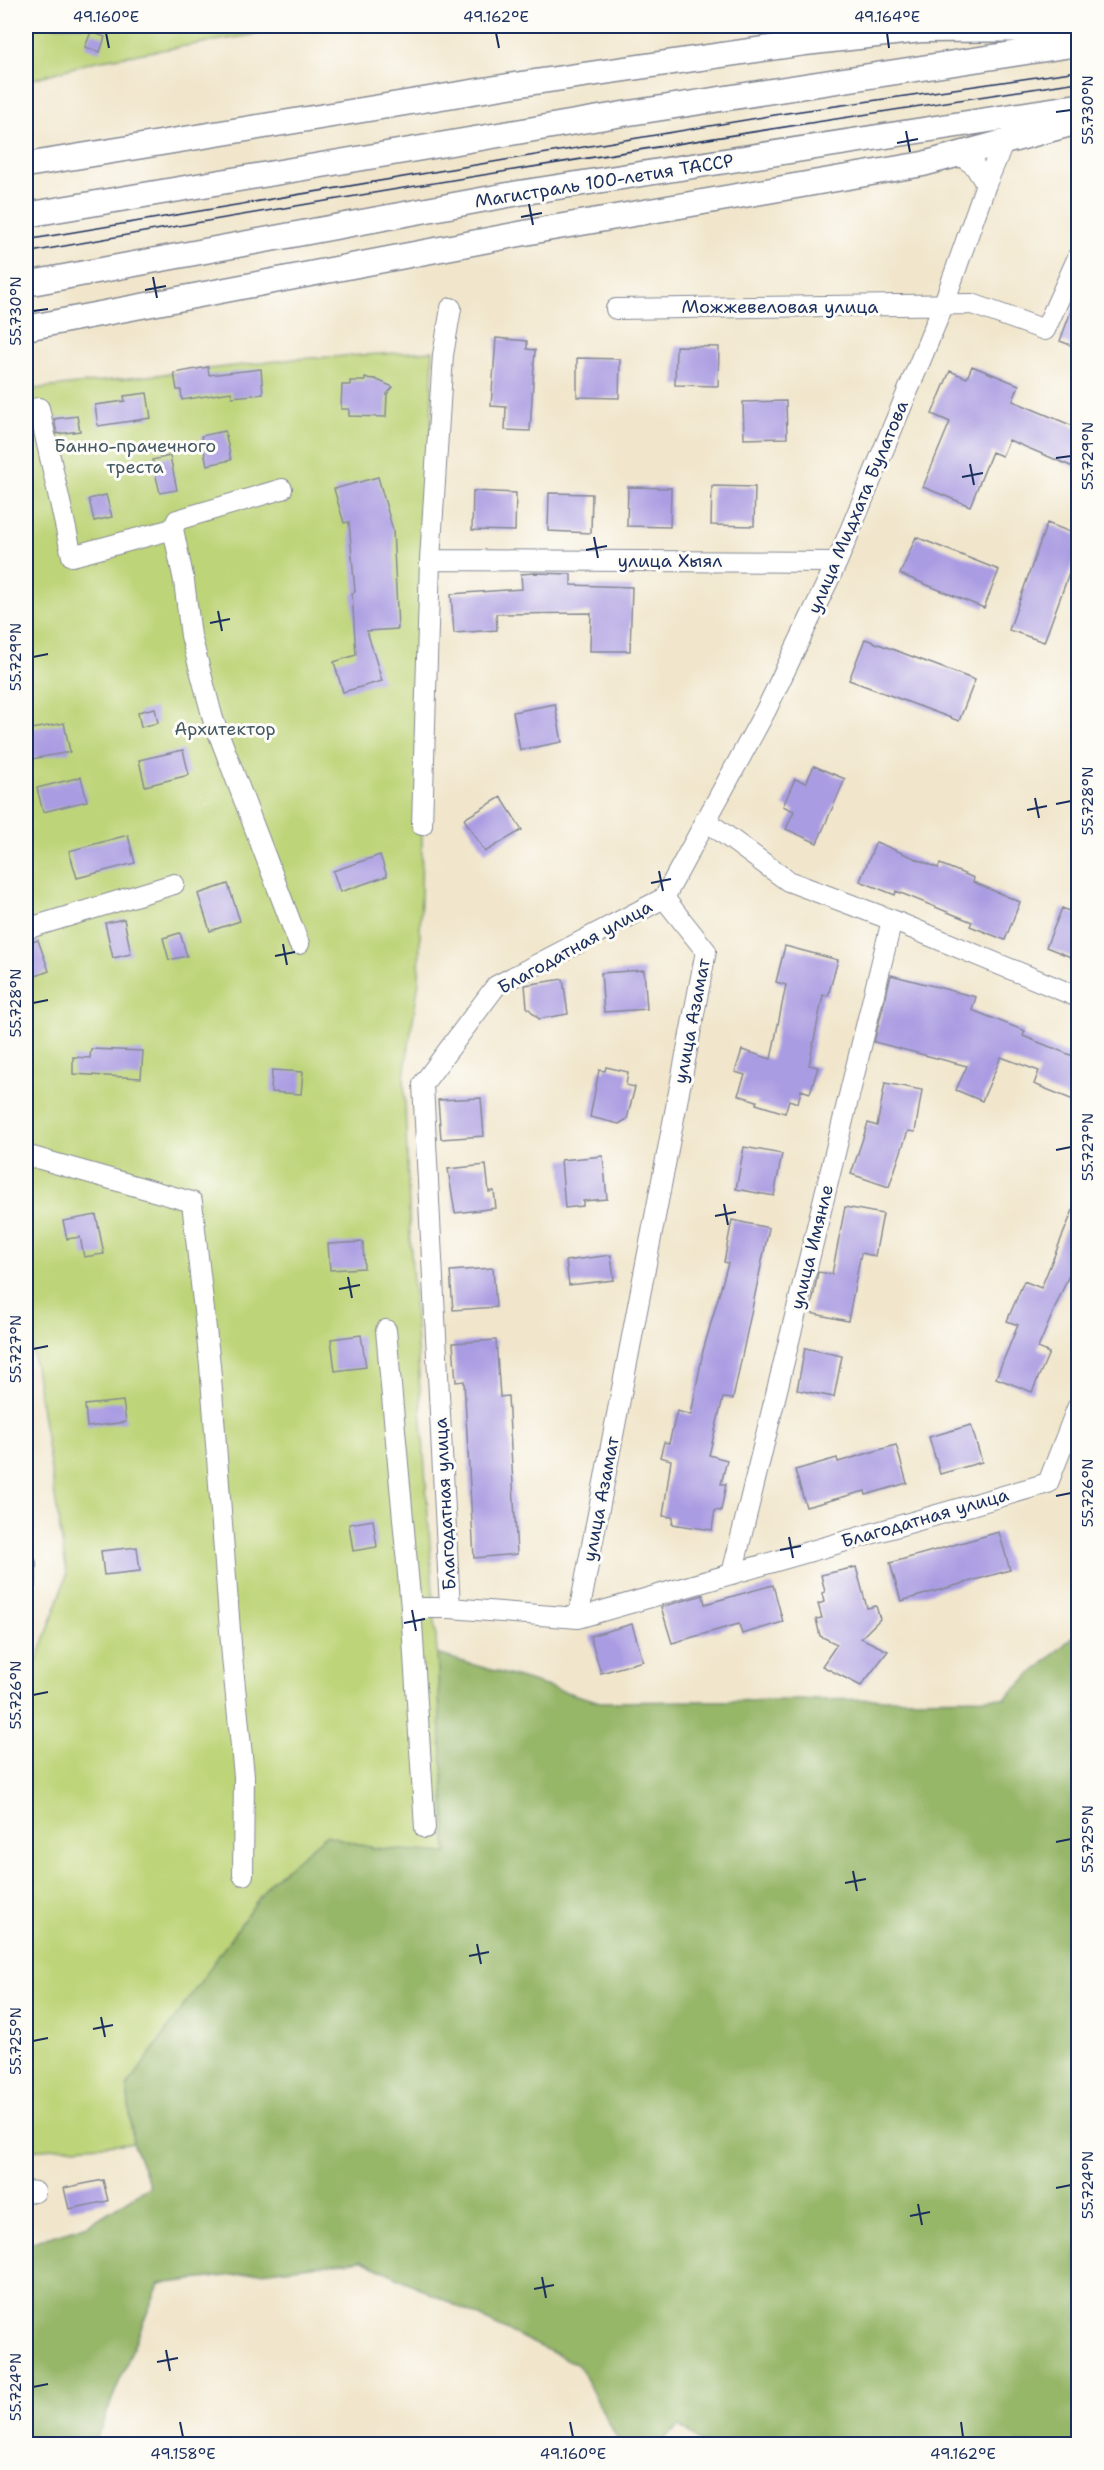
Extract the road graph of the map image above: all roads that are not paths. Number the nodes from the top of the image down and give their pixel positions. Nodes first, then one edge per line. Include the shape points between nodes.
1 (1078, 29) edge
2 (1078, 44) edge
3 (1078, 106) edge
4 (1078, 122) edge
5 (1003, 144) junction
6 (960, 155) junction
7 (26, 165) edge
8 (986, 184) junction
9 (26, 215) edge
10 (1078, 257) edge
11 (26, 284) edge
12 (944, 306) junction
13 (451, 308) dead end
14 (616, 309) dead end
15 (26, 328) edge
16 (26, 410) edge
17 (282, 489) dead end
18 (173, 529) junction
19 (430, 560) junction
20 (837, 562) junction
21 (705, 820) junction
22 (422, 825) dead end
23 (174, 884) dead end
24 (664, 898) junction
25 (891, 920) junction
26 (26, 929) edge
27 (299, 944) dead end
28 (1078, 997) edge
29 (26, 1155) edge
30 (386, 1330) dead end
31 (1078, 1406) edge
32 (26, 1564) edge
33 (732, 1574) junction
34 (26, 1582) edge
35 (411, 1608) junction
36 (450, 1608) junction
37 (578, 1618) junction
38 (425, 1828) dead end
39 (243, 1875) dead end

1 - 7 main road via 921,30 805,43 521,84
2 - 9 main road via 623,114
3 - 11 main road, Магистраль 100-летия ТАССР via 519,193
4 - 5 main road
5 - 6 main road
5 - 8 street, улица Мидхата Булатова
6 - 8 street via 974,165
6 - 15 main road
8 - 12 street, улица Мидхата Булатова
10 - 12 street, Можжевеловая улица via 1045,330 972,304
12 - 14 street, Можжевеловая улица
12 - 20 street, улица Мидхата Булатова
13 - 19 street via 443,355
16 - 18 street via 39,408 72,556
17 - 18 street via 177,520
18 - 27 street via 191,636 213,719
19 - 20 street, улица Хыял
19 - 22 street
20 - 21 street, улица Мидхата Булатова via 766,710
21 - 24 street
21 - 25 street via 788,881
23 - 26 street
24 - 36 street, Благодатная улица via 496,986 423,1084
24 - 37 street, улица Азамат via 706,951
25 - 28 street
25 - 33 street, улица Имянле
29 - 39 street via 192,1202 210,1365 244,1776
30 - 35 street
31 - 33 street, Благодатная улица via 1048,1483
32 - 34 street
33 - 37 street, Благодатная улица
35 - 36 street
35 - 38 street
36 - 37 street, Благодатная улица

